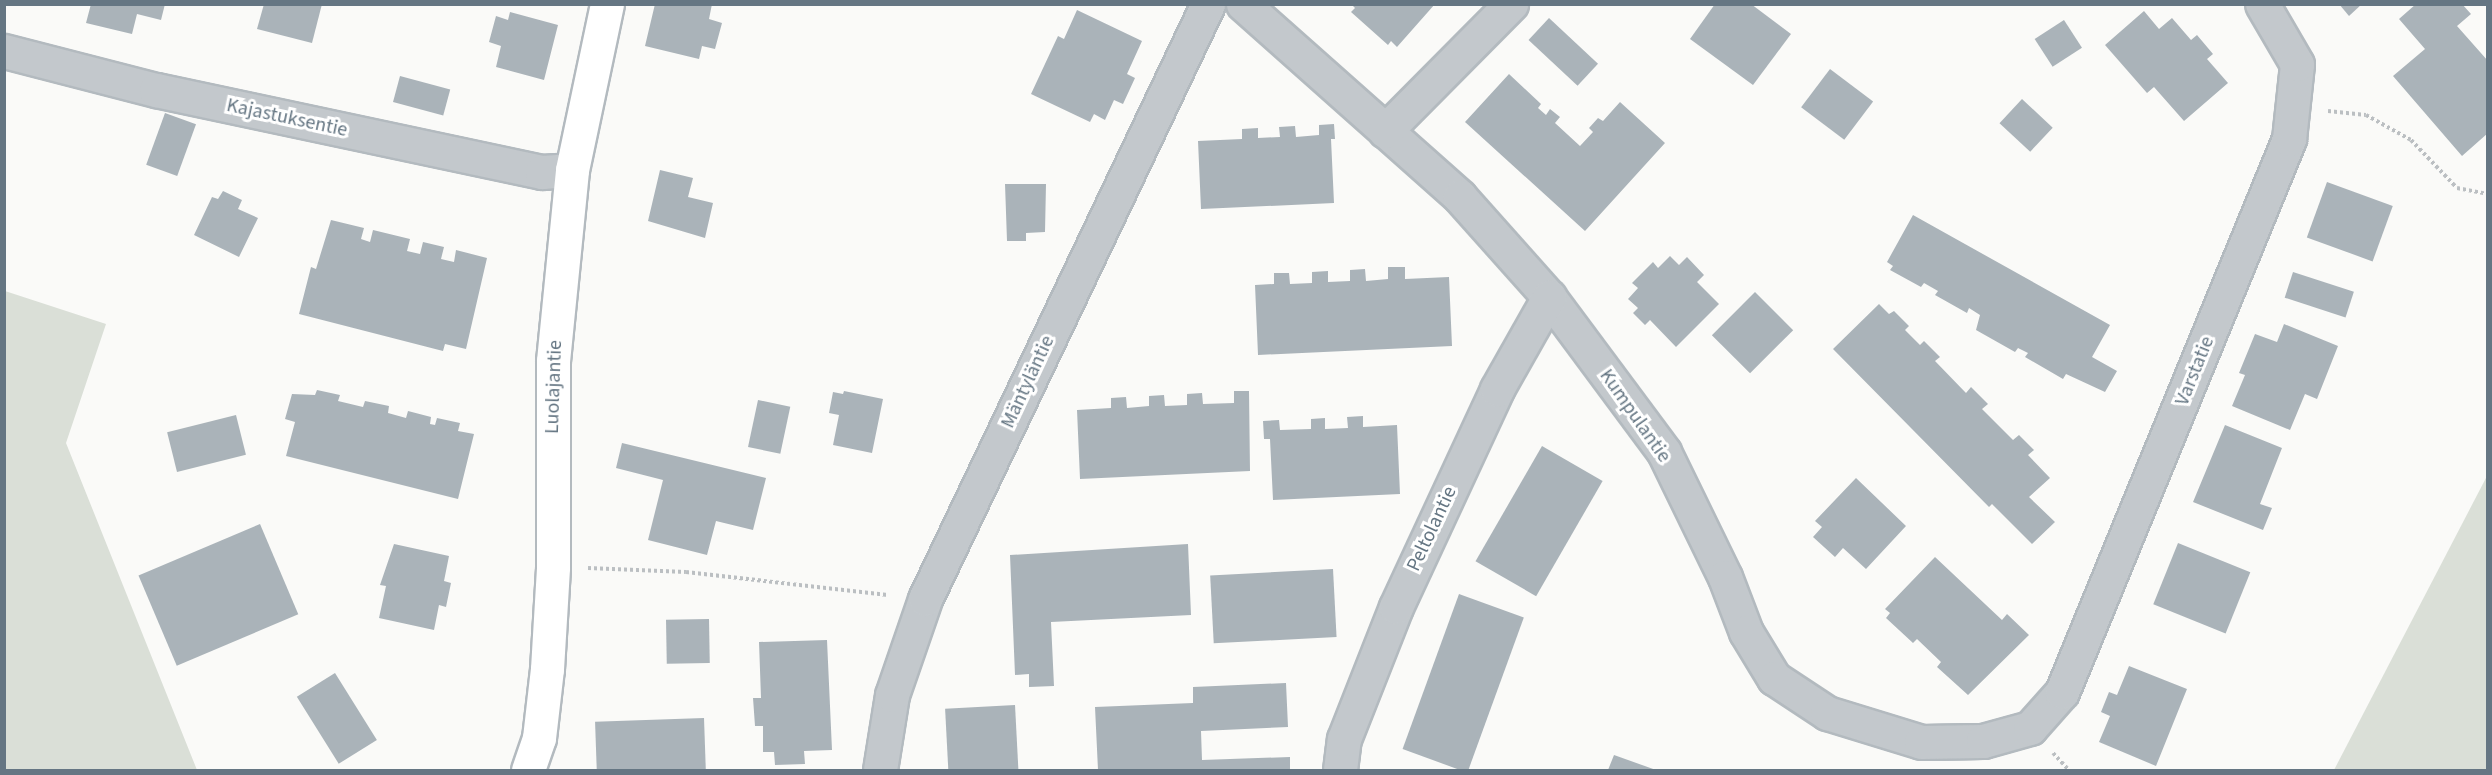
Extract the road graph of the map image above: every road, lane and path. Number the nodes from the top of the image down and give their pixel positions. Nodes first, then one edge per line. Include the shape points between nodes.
1 (607, 4) edge
2 (1208, 4) edge
3 (1243, 4) edge
4 (1511, 4) edge
5 (2262, 4) edge
6 (4, 51) edge
7 (2292, 107) junction
8 (1385, 131) junction
9 (572, 170) junction
10 (2487, 194) edge
11 (1549, 297) junction
12 (553, 567) junction
13 (925, 599) junction
14 (2030, 728) joint
15 (528, 771) edge
16 (880, 771) edge
17 (1340, 771) edge

1 - 9 main road, Luolajantie
2 - 13 street, Mäntyläntie
3 - 8 street, Kumpulantie
4 - 8 street
5 - 7 street, Varstatie via 2297,64
6 - 9 street, Kajastuksentie via 156,90 542,172
7 - 10 path via 2366,115 2411,140 2457,188
7 - 14 street, Varstatie via 2289,139 2107,588 2062,692
8 - 11 street, Kumpulantie via 1460,197
9 - 12 main road, Luolajantie via 553,361
11 - 14 street, Kumpulantie via 1664,452 1725,577 1746,632 1774,678 1827,713 1921,742 1983,741
11 - 17 street, Peltolantie via 1497,389 1396,607 1344,739
12 - 13 path via 686,572
12 - 15 main road, Luolajantie via 539,738
13 - 16 street, Mäntyläntie via 892,695

